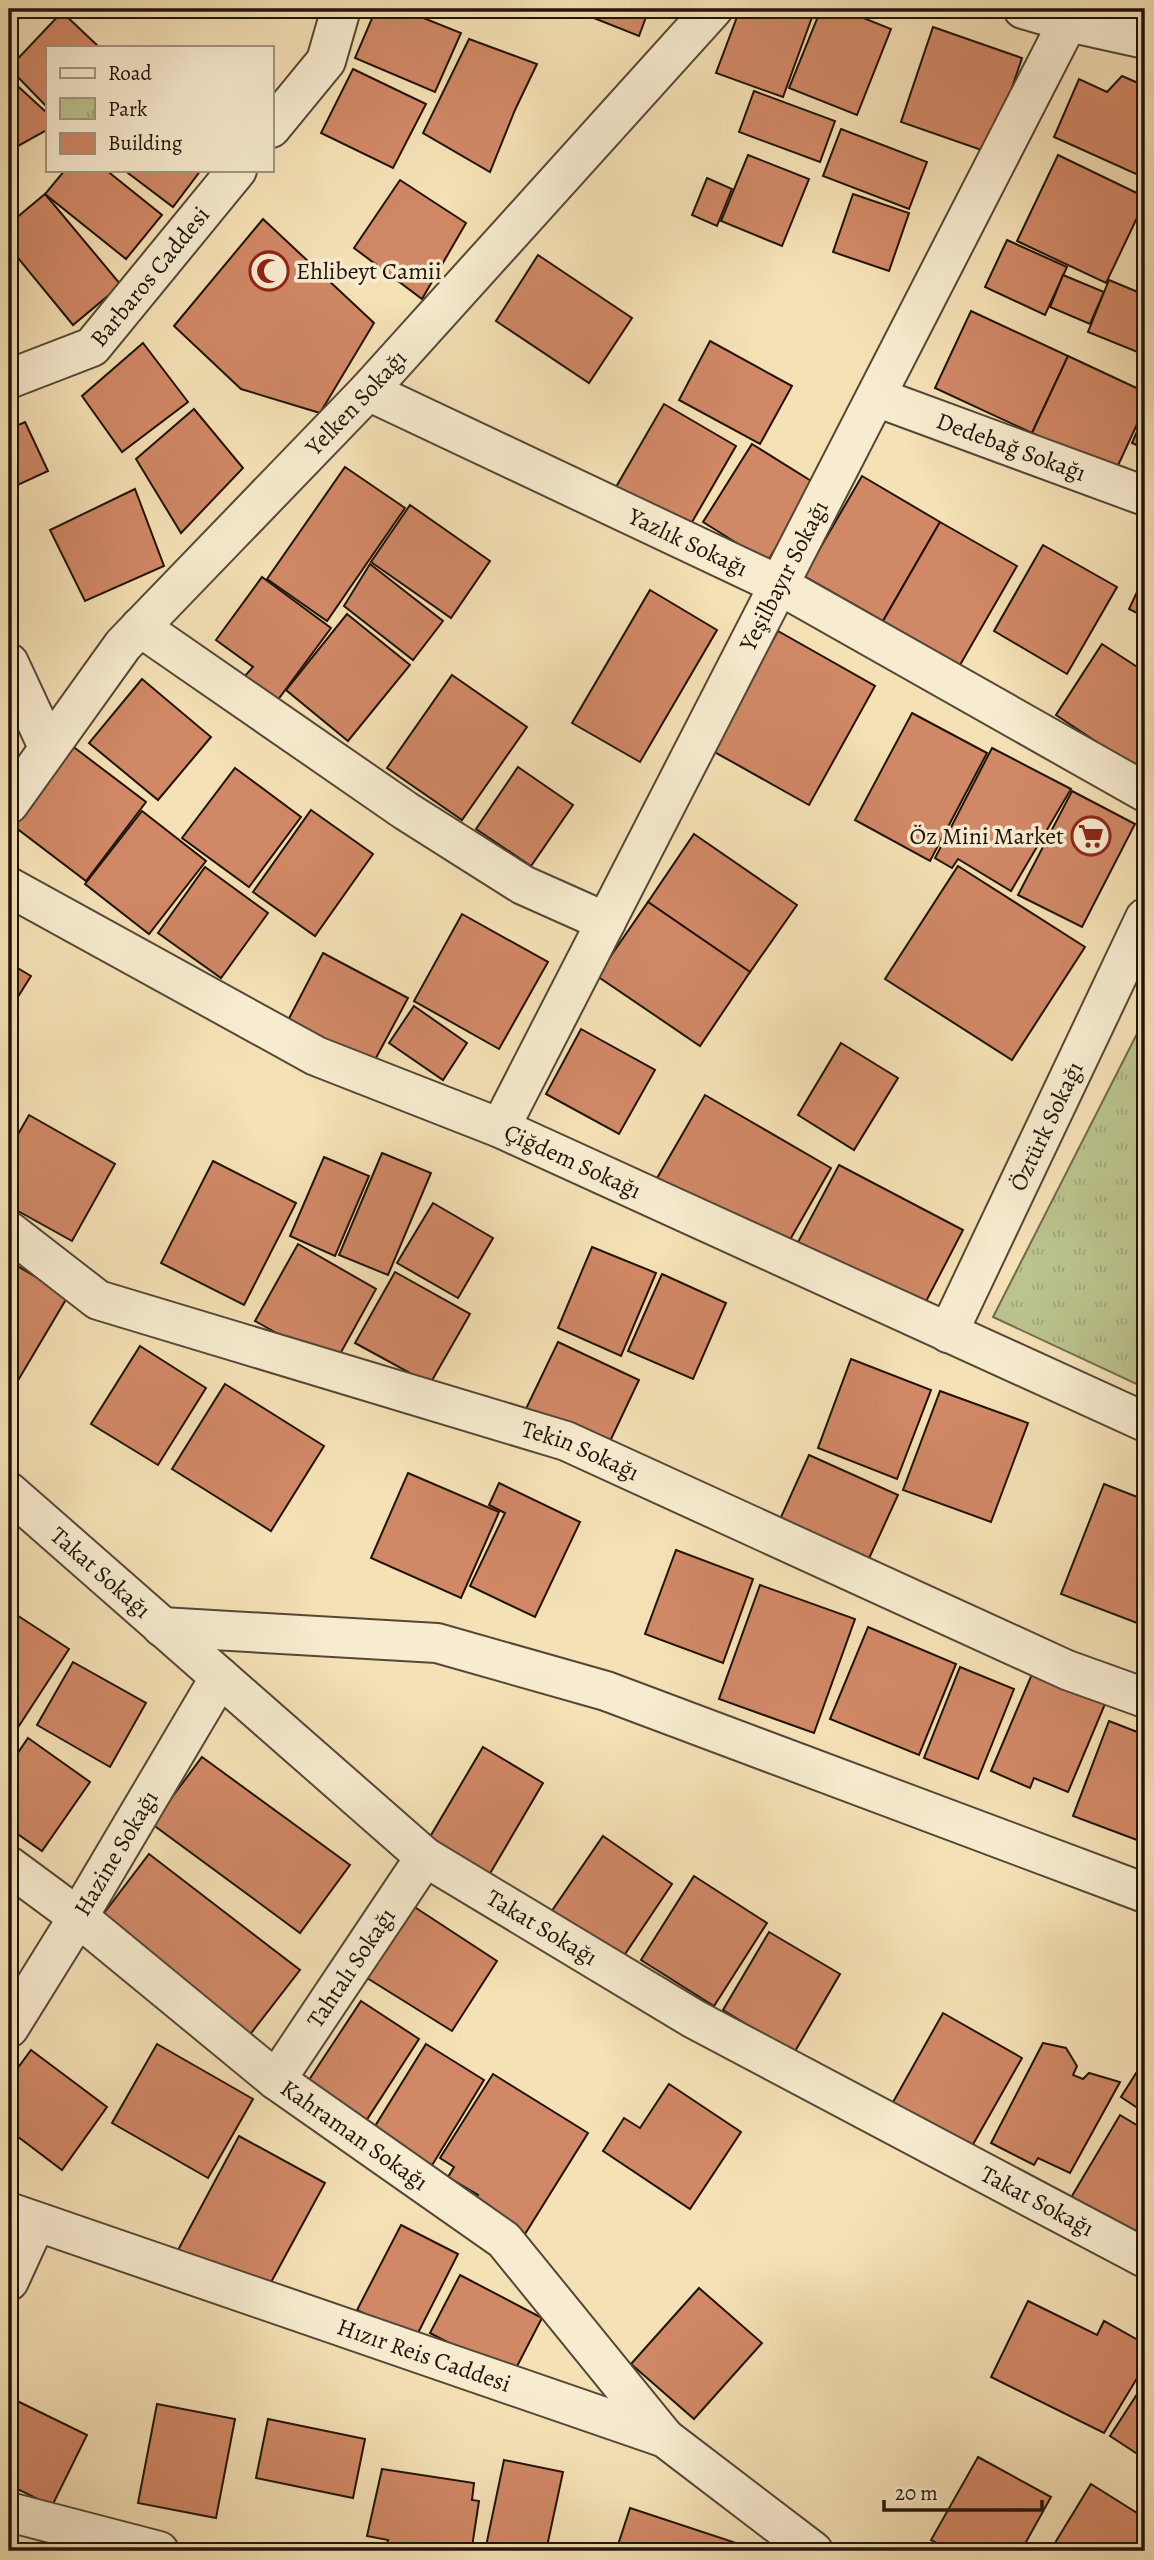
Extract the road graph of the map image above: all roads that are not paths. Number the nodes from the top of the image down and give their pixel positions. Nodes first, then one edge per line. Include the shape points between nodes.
1 (341, 9) edge
2 (713, 9) edge
3 (1023, 9) edge
4 (1068, 22) junction
5 (1145, 39) edge
6 (273, 126) edge
7 (235, 172) edge
8 (9, 379) edge
9 (368, 391) junction
10 (876, 397) junction
11 (1145, 496) edge
12 (779, 585) junction
13 (140, 627) junction
14 (9, 663) edge
15 (48, 747) junction
16 (1145, 792) edge
17 (9, 804) edge
18 (9, 887) edge
19 (1145, 918) edge
20 (606, 922) junction
21 (500, 1128) junction
22 (9, 1231) edge
23 (948, 1332) junction
24 (1145, 1423) edge
25 (9, 1492) edge
26 (162, 1627) junction
27 (220, 1677) junction
28 (1145, 1698) edge
29 (425, 1857) junction
30 (9, 1866) edge
31 (1145, 1893) edge
32 (78, 1917) junction
33 (9, 2028) edge
34 (276, 2080) junction
35 (22, 2217) edge
36 (1145, 2258) edge
37 (9, 2281) edge
38 (665, 2438) junction
39 (9, 2512) edge
40 (159, 2551) edge
41 (813, 2551) edge

1 - 6 street via 326,61
2 - 9 street, Yelken Sokağı
3 - 4 street
4 - 5 street
4 - 10 street, Yeşilbayır Sokağı
7 - 8 street, Barbaros Caddesi via 92,347
9 - 12 street, Yazlık Sokağı
9 - 13 street, Yelken Sokağı
10 - 11 street, Dedebağ Sokağı
10 - 12 street, Yeşilbayır Sokağı
12 - 16 street, Yazlık Sokağı
12 - 20 street, Yeşilbayır Sokağı
13 - 15 street, Yelken Sokağı
13 - 20 street via 418,819 523,885
14 - 15 street
15 - 17 street, Yelken Sokağı
18 - 21 street, Çiğdem Sokağı via 316,1056
19 - 23 street, Öztürk Sokağı
20 - 21 street, Yeşilbayır Sokağı
21 - 23 street, Çiğdem Sokağı
22 - 28 street, Tekin Sokağı via 97,1300 566,1441 1067,1670
23 - 24 street, Çiğdem Sokağı
25 - 26 street, Takat Sokağı
26 - 27 street, Takat Sokağı
26 - 31 street via 437,1643 606,1691
27 - 29 street, Takat Sokağı
27 - 32 street, Hazine Sokağı
29 - 34 street, Tahtalı Sokağı
29 - 36 street, Takat Sokağı via 694,2019
30 - 32 street, Kahraman Sokağı
32 - 33 street, Hazine Sokağı
32 - 34 street, Kahraman Sokağı
34 - 38 street, Kahraman Sokağı via 504,2240
35 - 37 street
35 - 38 street, Hızır Reis Caddesi
38 - 41 street, Hızır Reis Caddesi
39 - 40 street

